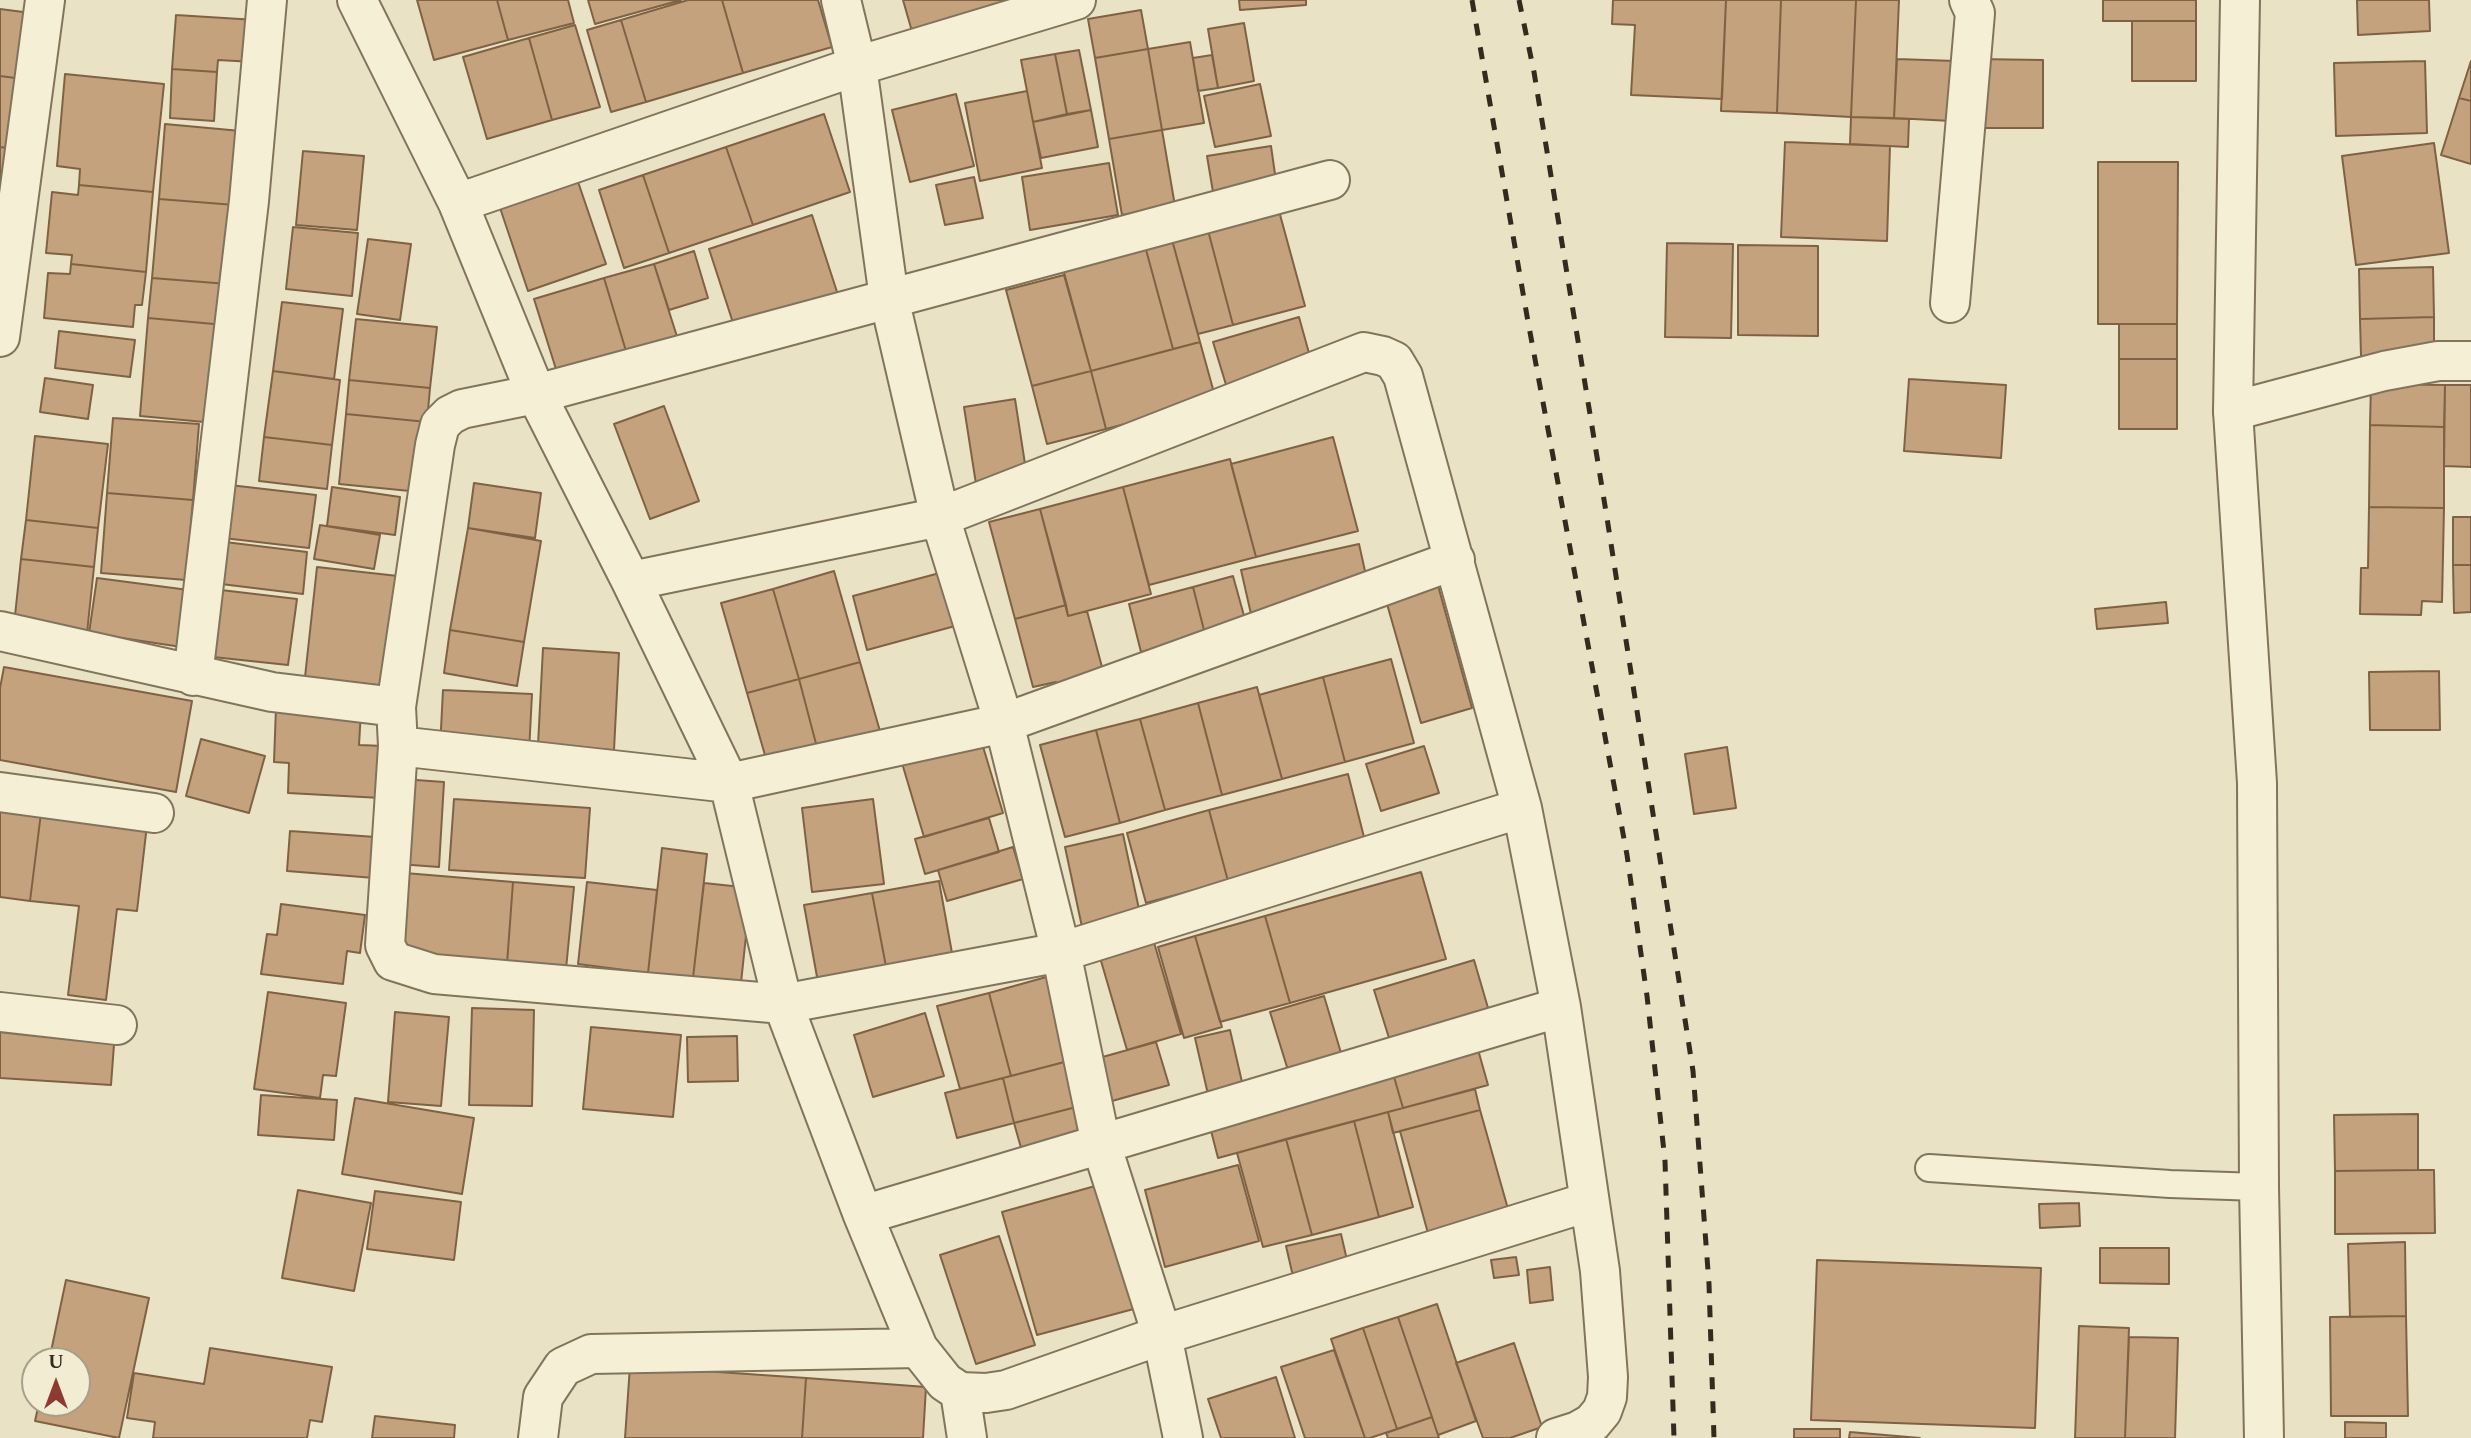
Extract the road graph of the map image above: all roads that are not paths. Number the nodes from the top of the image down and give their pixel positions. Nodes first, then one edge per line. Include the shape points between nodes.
1 (45, 0) edge
2 (267, 0) edge
3 (356, 0) edge
4 (841, 0) edge
5 (1076, 0) edge
6 (1969, 0) edge
7 (2240, 0) edge
8 (857, 66) junction
9 (1330, 180) dead end
10 (458, 203) junction
11 (889, 298) junction
12 (1950, 303) dead end
13 (0, 337) edge
14 (2471, 361) edge
15 (536, 394) junction
16 (2233, 411) junction
17 (940, 516) junction
18 (1455, 561) junction
19 (631, 581) junction
20 (0, 631) edge
21 (193, 676) junction
22 (396, 707) junction
23 (1004, 723) junction
24 (398, 746) junction
25 (729, 783) junction
26 (0, 792) edge
27 (1522, 808) junction
28 (154, 813) dead end
29 (1061, 952) junction
30 (783, 1004) junction
31 (1561, 1007) junction
32 (0, 1012) edge
33 (117, 1025) dead end
34 (1101, 1144) junction
35 (1929, 1168) dead end
36 (2259, 1187) junction
37 (1588, 1202) junction
38 (863, 1215) junction
39 (1162, 1335) junction
40 (918, 1348) junction
41 (960, 1392) junction
42 (538, 1438) edge
43 (967, 1438) edge
44 (1182, 1438) edge
45 (1556, 1438) edge
46 (2264, 1438) edge

1 - 13 street
2 - 21 street via 249,201
3 - 10 street
4 - 8 street
5 - 8 street
6 - 12 street via 1975,13
7 - 16 street
8 - 10 street
8 - 11 street
9 - 11 street
10 - 15 street
11 - 15 street
11 - 17 street
14 - 16 street via 2384,370
15 - 19 street
15 - 22 street via 462,409 440,425
16 - 36 street via 2257,783
17 - 18 street via 1364,352 1394,361 1402,376
17 - 19 street
17 - 23 street
18 - 23 street
18 - 27 street
19 - 25 street
20 - 21 street
21 - 22 street
22 - 24 street
23 - 25 street
23 - 29 street
24 - 25 street
24 - 30 street via 385,945 393,961 435,974
25 - 30 street
26 - 28 street
27 - 29 street
27 - 31 street
29 - 30 street
29 - 34 street
30 - 38 street
31 - 34 street
31 - 37 street
32 - 33 street
34 - 38 street
34 - 39 street
35 - 36 lane
36 - 46 street
37 - 39 street
37 - 45 street via 1600,1271 1606,1397 1592,1423
38 - 40 street
39 - 41 street via 1006,1390
39 - 44 street
40 - 41 street via 945,1382
40 - 42 street via 591,1354 563,1367 543,1396
41 - 43 street

